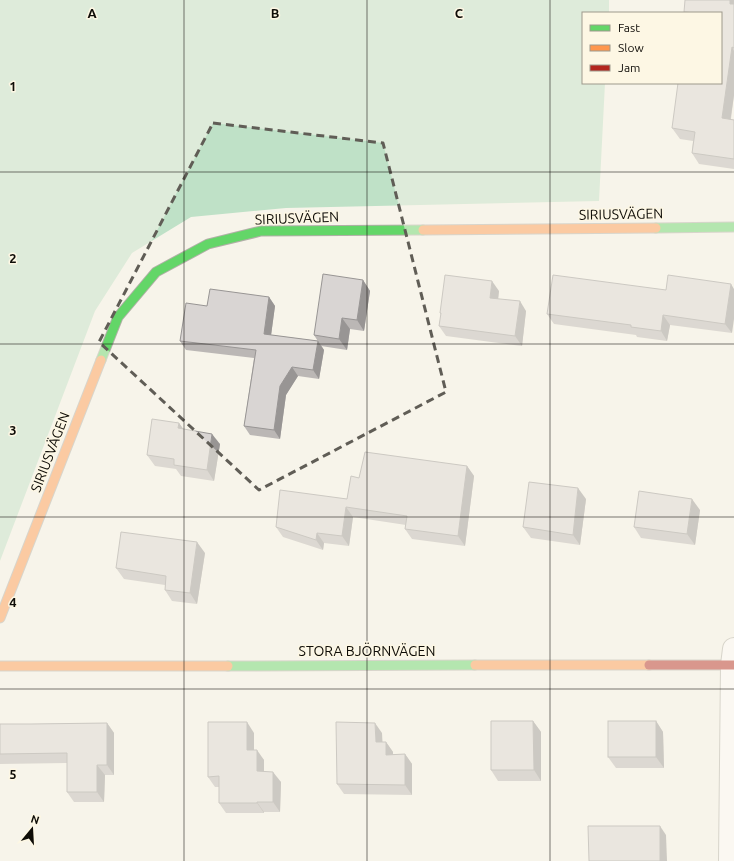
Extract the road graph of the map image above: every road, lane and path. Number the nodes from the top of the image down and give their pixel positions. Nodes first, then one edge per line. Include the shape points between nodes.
1 (734, 227) edge
2 (0, 618) edge
3 (733, 659) edge
4 (0, 666) edge
5 (730, 861) edge

1 - 2 street, SIRIUSVÄGEN via 261,231 208,244 156,272 118,318
3 - 4 street, STORA BJÖRNVÄGEN
3 - 5 street

